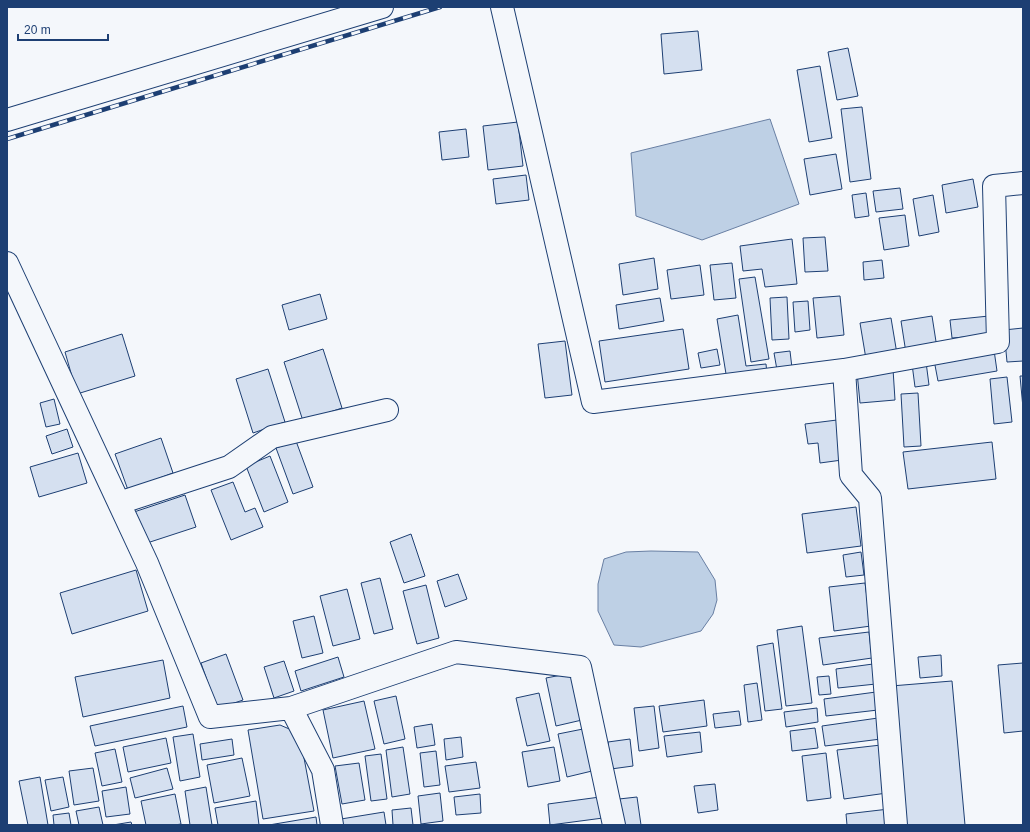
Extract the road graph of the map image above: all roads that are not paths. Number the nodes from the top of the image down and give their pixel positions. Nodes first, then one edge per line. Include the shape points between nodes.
1 (382, 7) edge
2 (502, 7) edge
3 (7, 120) edge
4 (1023, 183) edge
5 (7, 263) edge
6 (844, 370) junction
7 (387, 410) dead end
8 (119, 503) junction
9 (291, 708) junction
10 (332, 825) edge
11 (614, 825) edge
12 (896, 825) edge

1 - 3 street
2 - 6 street via 593,402
4 - 6 street via 994,186 998,342
5 - 8 street
6 - 12 street via 851,475 870,498
7 - 8 street via 272,437 229,467
8 - 9 street via 147,563 210,717
9 - 10 street via 323,770
9 - 11 street via 456,652 580,667

